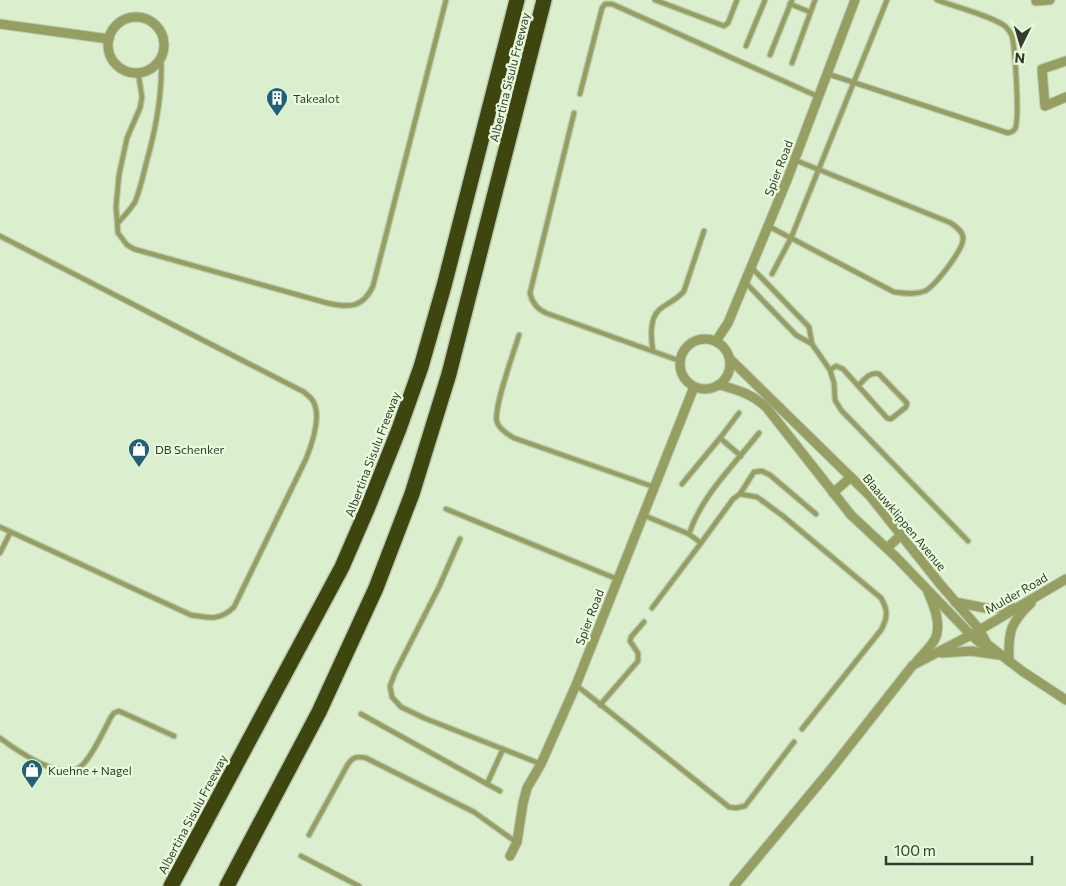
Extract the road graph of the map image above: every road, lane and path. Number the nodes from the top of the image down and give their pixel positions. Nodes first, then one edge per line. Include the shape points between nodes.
1 (446, 0) edge
2 (517, 0) edge
3 (544, 0) edge
4 (655, 0) edge
5 (737, 0) edge
6 (765, 0) edge
7 (815, 0) edge
8 (855, 0) edge
9 (887, 0) edge
10 (937, 0) edge
11 (1050, 0) edge
12 (1036, 1) edge
13 (791, 2) edge
14 (810, 12) junction
15 (0, 24) edge
16 (109, 39) junction
17 (746, 46) dead end
18 (770, 55) dead end
19 (161, 57) junction
20 (1066, 61) edge
21 (792, 63) dead end
22 (138, 72) junction
23 (828, 74) junction
24 (853, 82) junction
25 (580, 94) dead end
26 (818, 97) junction
27 (1066, 97) edge
28 (574, 113) dead end
29 (795, 160) junction
30 (819, 170) junction
31 (118, 223) junction
32 (768, 226) junction
33 (704, 231) dead end
34 (0, 236) edge
35 (791, 238) junction
36 (751, 268) junction
37 (772, 274) dead end
38 (745, 282) junction
39 (519, 335) dead end
40 (716, 341) junction
41 (812, 344) junction
42 (653, 351) junction
43 (731, 360) junction
44 (680, 361) junction
45 (830, 370) junction
46 (720, 385) junction
47 (858, 386) junction
48 (694, 387) junction
49 (739, 413) dead end
50 (759, 433) dead end
51 (720, 438) junction
52 (741, 456) junction
53 (851, 477) junction
54 (682, 484) dead end
55 (654, 487) junction
56 (833, 493) junction
57 (740, 494) junction
58 (446, 509) dead end
59 (816, 514) dead end
60 (642, 515) junction
61 (0, 527) edge
62 (10, 533) junction
63 (689, 534) junction
64 (901, 535) junction
65 (460, 539) dead end
66 (968, 541) dead end
67 (701, 543) junction
68 (887, 548) junction
69 (0, 553) edge
70 (617, 579) junction
71 (1066, 579) edge
72 (927, 588) junction
73 (1044, 591) junction
74 (955, 602) junction
75 (652, 608) dead end
76 (1016, 608) junction
77 (644, 622) dead end
78 (975, 632) junction
79 (937, 654) junction
80 (1005, 658) junction
81 (913, 664) junction
82 (576, 685) junction
83 (1066, 700) edge
84 (600, 705) junction
85 (361, 714) dead end
86 (802, 729) dead end
87 (174, 736) dead end
88 (0, 738) edge
89 (794, 742) dead end
90 (503, 750) junction
91 (541, 764) junction
92 (487, 784) junction
93 (500, 791) dead end
94 (309, 835) dead end
95 (517, 842) junction
96 (301, 856) dead end
97 (510, 856) dead end
98 (170, 886) edge
99 (227, 886) edge
100 (359, 886) edge
101 (734, 886) edge

1 - 31 lane via 373,286 364,300 339,306 134,249 122,240
2 - 98 highway, Albertina Sisulu Freeway via 421,368 385,464 342,567
3 - 99 highway, Albertina Sisulu Freeway via 449,374 412,494 376,588 319,712
4 - 5 lane via 724,26
6 - 17 lane
7 - 14 lane
8 - 23 street, Spier Road
9 - 24 lane
10 - 24 lane via 995,20 1012,35 1017,85 1017,118 1013,131 1008,133
11 - 12 street
13 - 14 lane
13 - 18 lane
14 - 21 lane
15 - 16 street
16 - 19 street via 112,30 126,18 145,18 160,30 164,48
16 - 22 street via 110,56 115,63 130,72
19 - 22 street via 148,70
19 - 31 lane via 159,103 146,167 135,201
20 - 27 street via 1042,69 1046,106
22 - 31 lane via 142,97 127,138 119,175
23 - 24 lane
23 - 26 street, Spier Road
24 - 30 lane
25 - 26 lane via 602,8 605,4 612,4
26 - 29 street, Spier Road
28 - 42 lane via 530,293 531,300 546,314
29 - 30 lane
29 - 32 street, Spier Road
30 - 35 lane
30 - 35 lane via 951,223 961,232 961,247 938,280 925,291 909,294 894,292
32 - 35 lane
32 - 36 street, Spier Road
33 - 42 lane via 684,291 657,311 651,338
34 - 62 lane via 304,392 313,400 316,411 312,443 306,459 234,607 226,615 216,618 191,615
35 - 37 lane
36 - 38 street, Spier Road
36 - 41 lane via 809,327
38 - 40 street, Spier Road via 728,323
38 - 41 lane via 796,335
39 - 55 lane via 498,404 497,422 501,428 514,438
40 - 43 street
40 - 44 street via 693,342
41 - 45 lane
42 - 44 lane
43 - 46 street via 729,374
43 - 53 street, Blaauwklippen Avenue
44 - 48 street via 683,376
45 - 47 lane via 839,366
45 - 66 lane via 840,410
46 - 48 street via 707,390
46 - 56 street, Blaauwklippen Avenue via 758,399
47 - 47 lane via 887,418 892,419 906,408 903,398 879,374 871,374
48 - 55 street, Spier Road
49 - 51 lane
50 - 52 lane
51 - 52 lane
51 - 54 lane
52 - 63 lane via 706,499
53 - 56 street
53 - 64 street, Blaauwklippen Avenue
55 - 60 street, Spier Road
56 - 68 street, Blaauwklippen Avenue via 851,515
57 - 59 lane via 754,472 762,471
57 - 67 lane
57 - 86 lane via 757,497 783,516 881,598 887,608 887,619 881,630
58 - 70 lane
60 - 63 lane
60 - 70 street, Spier Road
61 - 62 lane
62 - 69 lane
63 - 67 lane
64 - 68 street
64 - 74 street, Blaauwklippen Avenue
65 - 90 lane via 390,686 392,697 401,707 424,718
67 - 75 lane
68 - 72 street, Blaauwklippen Avenue
70 - 82 street, Spier Road
71 - 73 street, Mulder Road
72 - 78 street, Blaauwklippen Avenue
72 - 81 street via 938,628 935,639
73 - 76 street, Mulder Road
73 - 80 street via 1015,620
74 - 76 street via 985,608
74 - 78 street, Blaauwklippen Avenue
76 - 78 street, Mulder Road
77 - 84 lane via 630,641 638,654 638,661
78 - 79 street, Mulder Road
78 - 80 street, Blaauwklippen Avenue
79 - 80 street via 971,651
79 - 81 street
80 - 83 street, Blaauwklippen Avenue
81 - 101 street
82 - 84 lane
82 - 91 street, Spier Road
84 - 89 lane via 729,808 744,806
85 - 92 lane
87 - 88 lane via 119,711 111,717 86,762 70,772 35,760
90 - 91 lane
90 - 92 lane
91 - 95 street, Spier Road via 527,788
92 - 93 lane
94 - 95 lane via 348,764 356,756 474,812
95 - 97 street, Spier Road
96 - 100 lane

